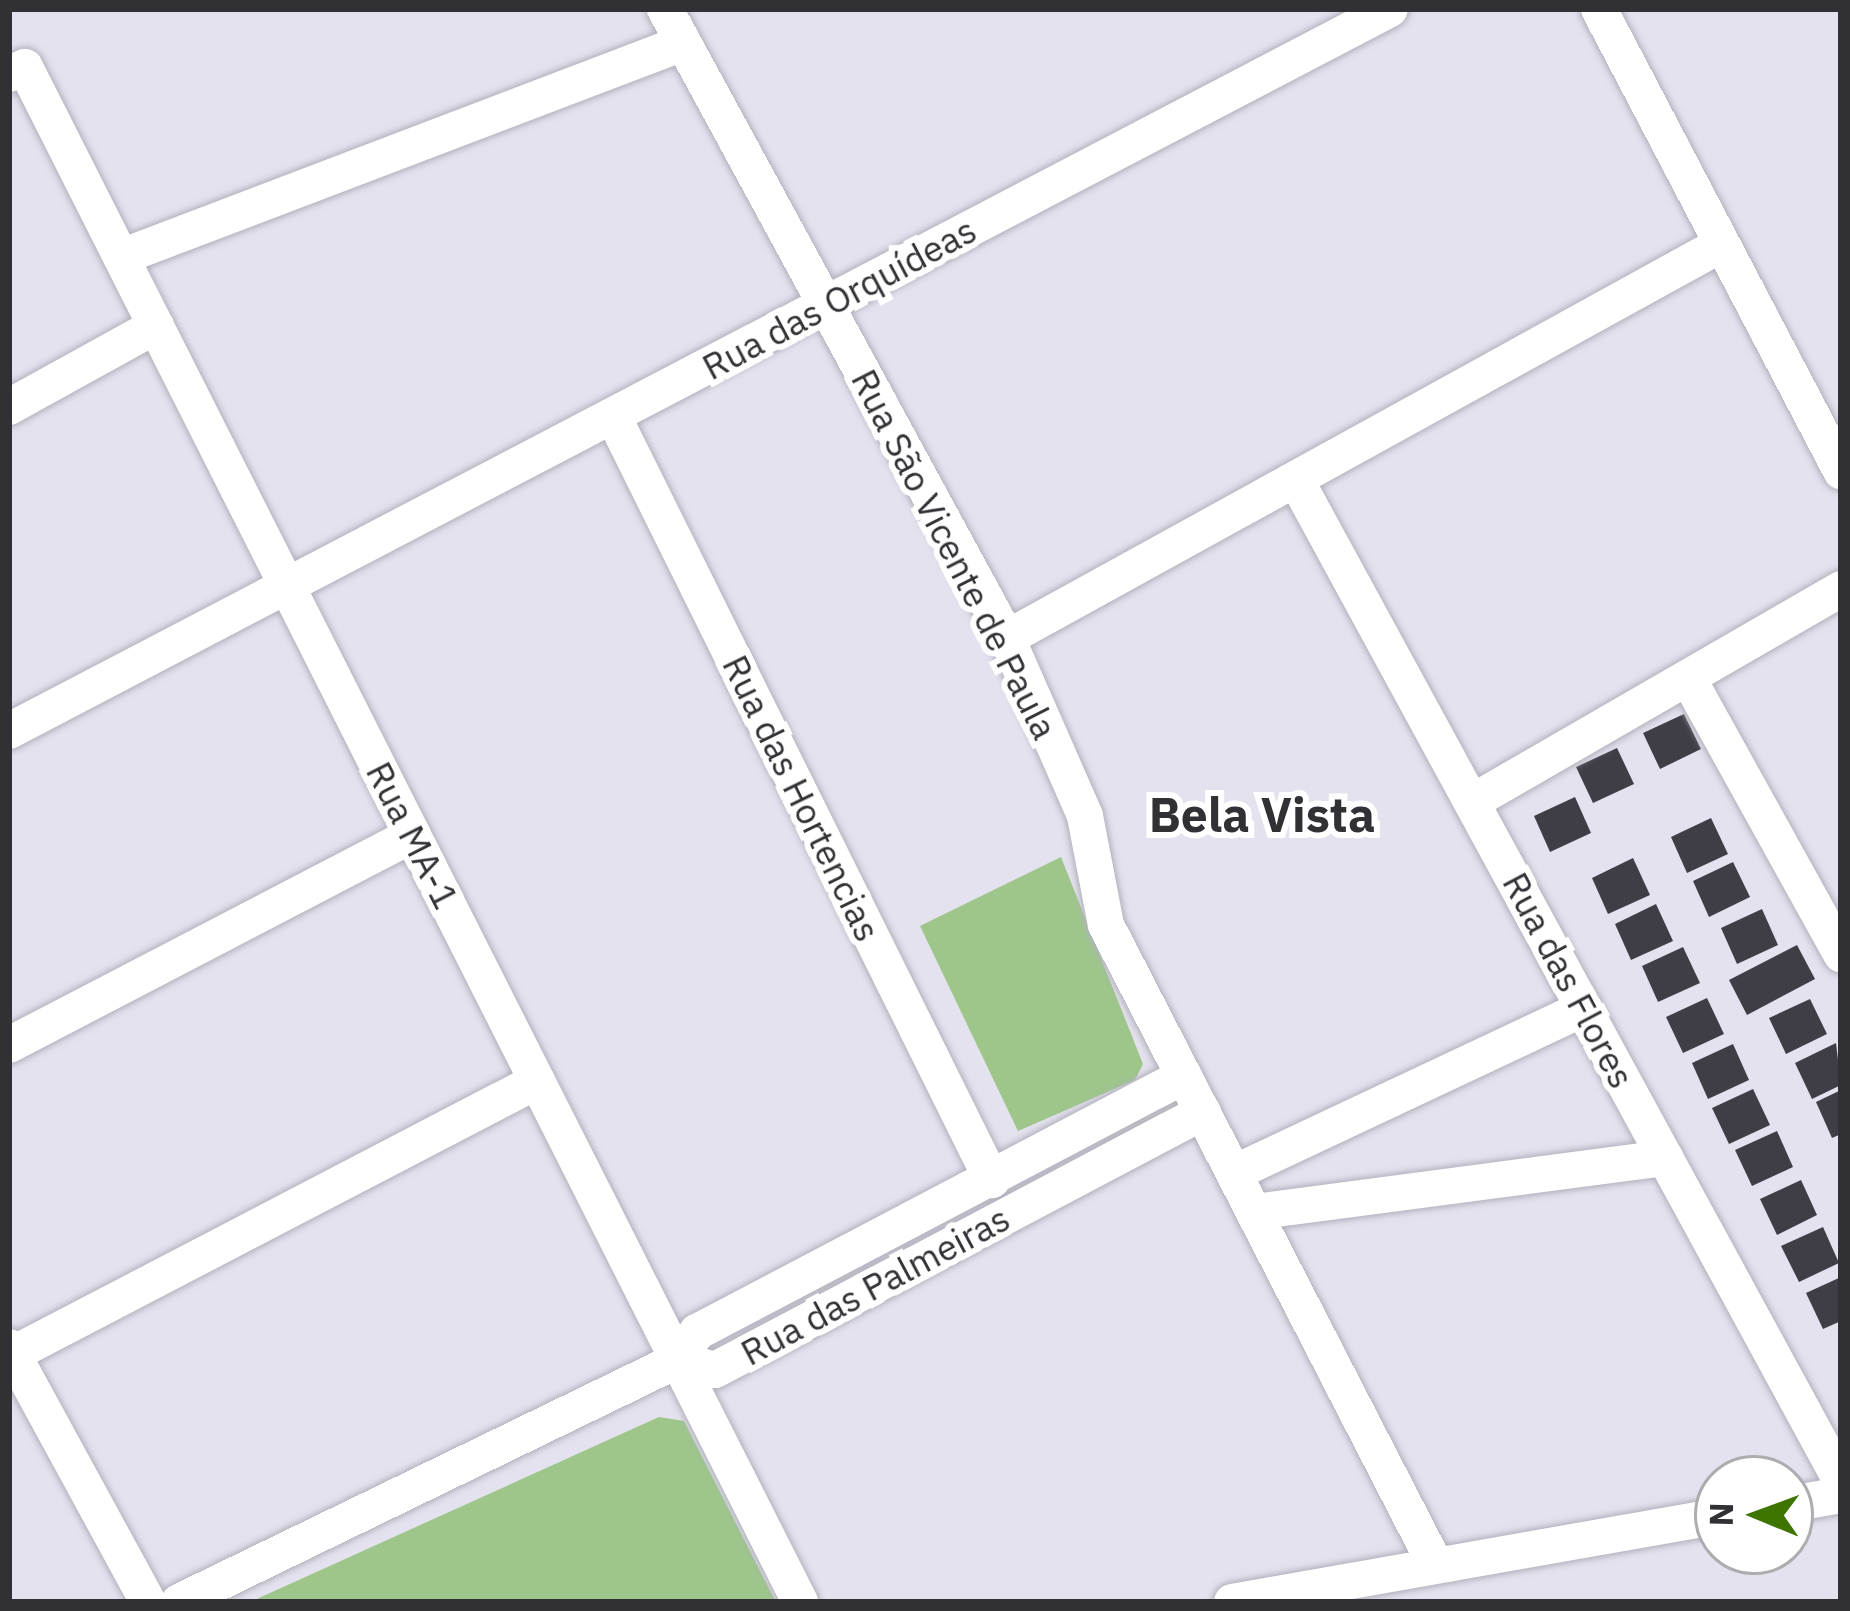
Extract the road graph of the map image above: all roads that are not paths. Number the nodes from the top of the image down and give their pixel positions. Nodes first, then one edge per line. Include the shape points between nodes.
1 (665, 9) edge
2 (1390, 9) edge
3 (1599, 9) edge
4 (683, 43) junction
5 (17, 70) edge
6 (1723, 244) junction
7 (121, 257) junction
8 (826, 304) junction
9 (156, 326) junction
10 (9, 407) edge
11 (613, 416) junction
12 (1841, 471) edge
13 (1296, 480) junction
14 (287, 586) junction
15 (1841, 589) edge
16 (1006, 638) junction
17 (1688, 678) junction
18 (9, 731) edge
19 (1472, 802) junction
20 (412, 835) junction
21 (1841, 955) edge
22 (1584, 1008) junction
23 (9, 1045) edge
24 (1184, 1076) junction
25 (537, 1081) junction
26 (1203, 1112) junction
27 (1665, 1158) junction
28 (1234, 1173) junction
29 (992, 1180) junction
30 (1254, 1211) junction
31 (11, 1350) edge
32 (678, 1360) junction
33 (1841, 1481) edge
34 (1694, 1520) edge
35 (1435, 1564) junction
36 (148, 1602) edge
37 (179, 1602) edge
38 (800, 1602) edge
39 (1232, 1602) edge

1 - 4 street, Rua São Vicente de Paula
2 - 8 street, Rua das Orquídeas
3 - 6 street
4 - 7 street
4 - 8 street, Rua São Vicente de Paula
5 - 7 street, Rua MA-1
6 - 12 street
6 - 13 street
7 - 9 street, Rua MA-1
8 - 11 street, Rua das Orquídeas
8 - 16 street, Rua São Vicente de Paula
9 - 10 street
9 - 14 street, Rua MA-1
11 - 14 street, Rua das Orquídeas
11 - 29 street, Rua das Hortencias
13 - 16 street
13 - 19 street, Rua das Flores
14 - 18 street, Rua das Orquídeas
14 - 20 street, Rua MA-1
15 - 17 street
16 - 24 street, Rua São Vicente de Paula via 1085,816 1106,925
17 - 19 street
17 - 21 street
19 - 22 street, Rua das Flores
20 - 23 street
20 - 25 street, Rua MA-1
22 - 27 street, Rua das Flores
22 - 28 street
24 - 26 street, Rua São Vicente de Paula
24 - 29 street, Rua das Palmeiras
25 - 31 street
25 - 32 street, Rua MA-1
26 - 28 street, Rua São Vicente de Paula
26 - 32 street, Rua das Palmeiras via 715,1370
27 - 30 street
27 - 33 street, Rua das Flores
28 - 30 street, Rua São Vicente de Paula
29 - 32 street, Rua das Palmeiras via 697,1332
30 - 35 street, Rua São Vicente de Paula
31 - 36 street
32 - 37 street
32 - 38 street, Rua MA-1
34 - 35 street
35 - 39 street

